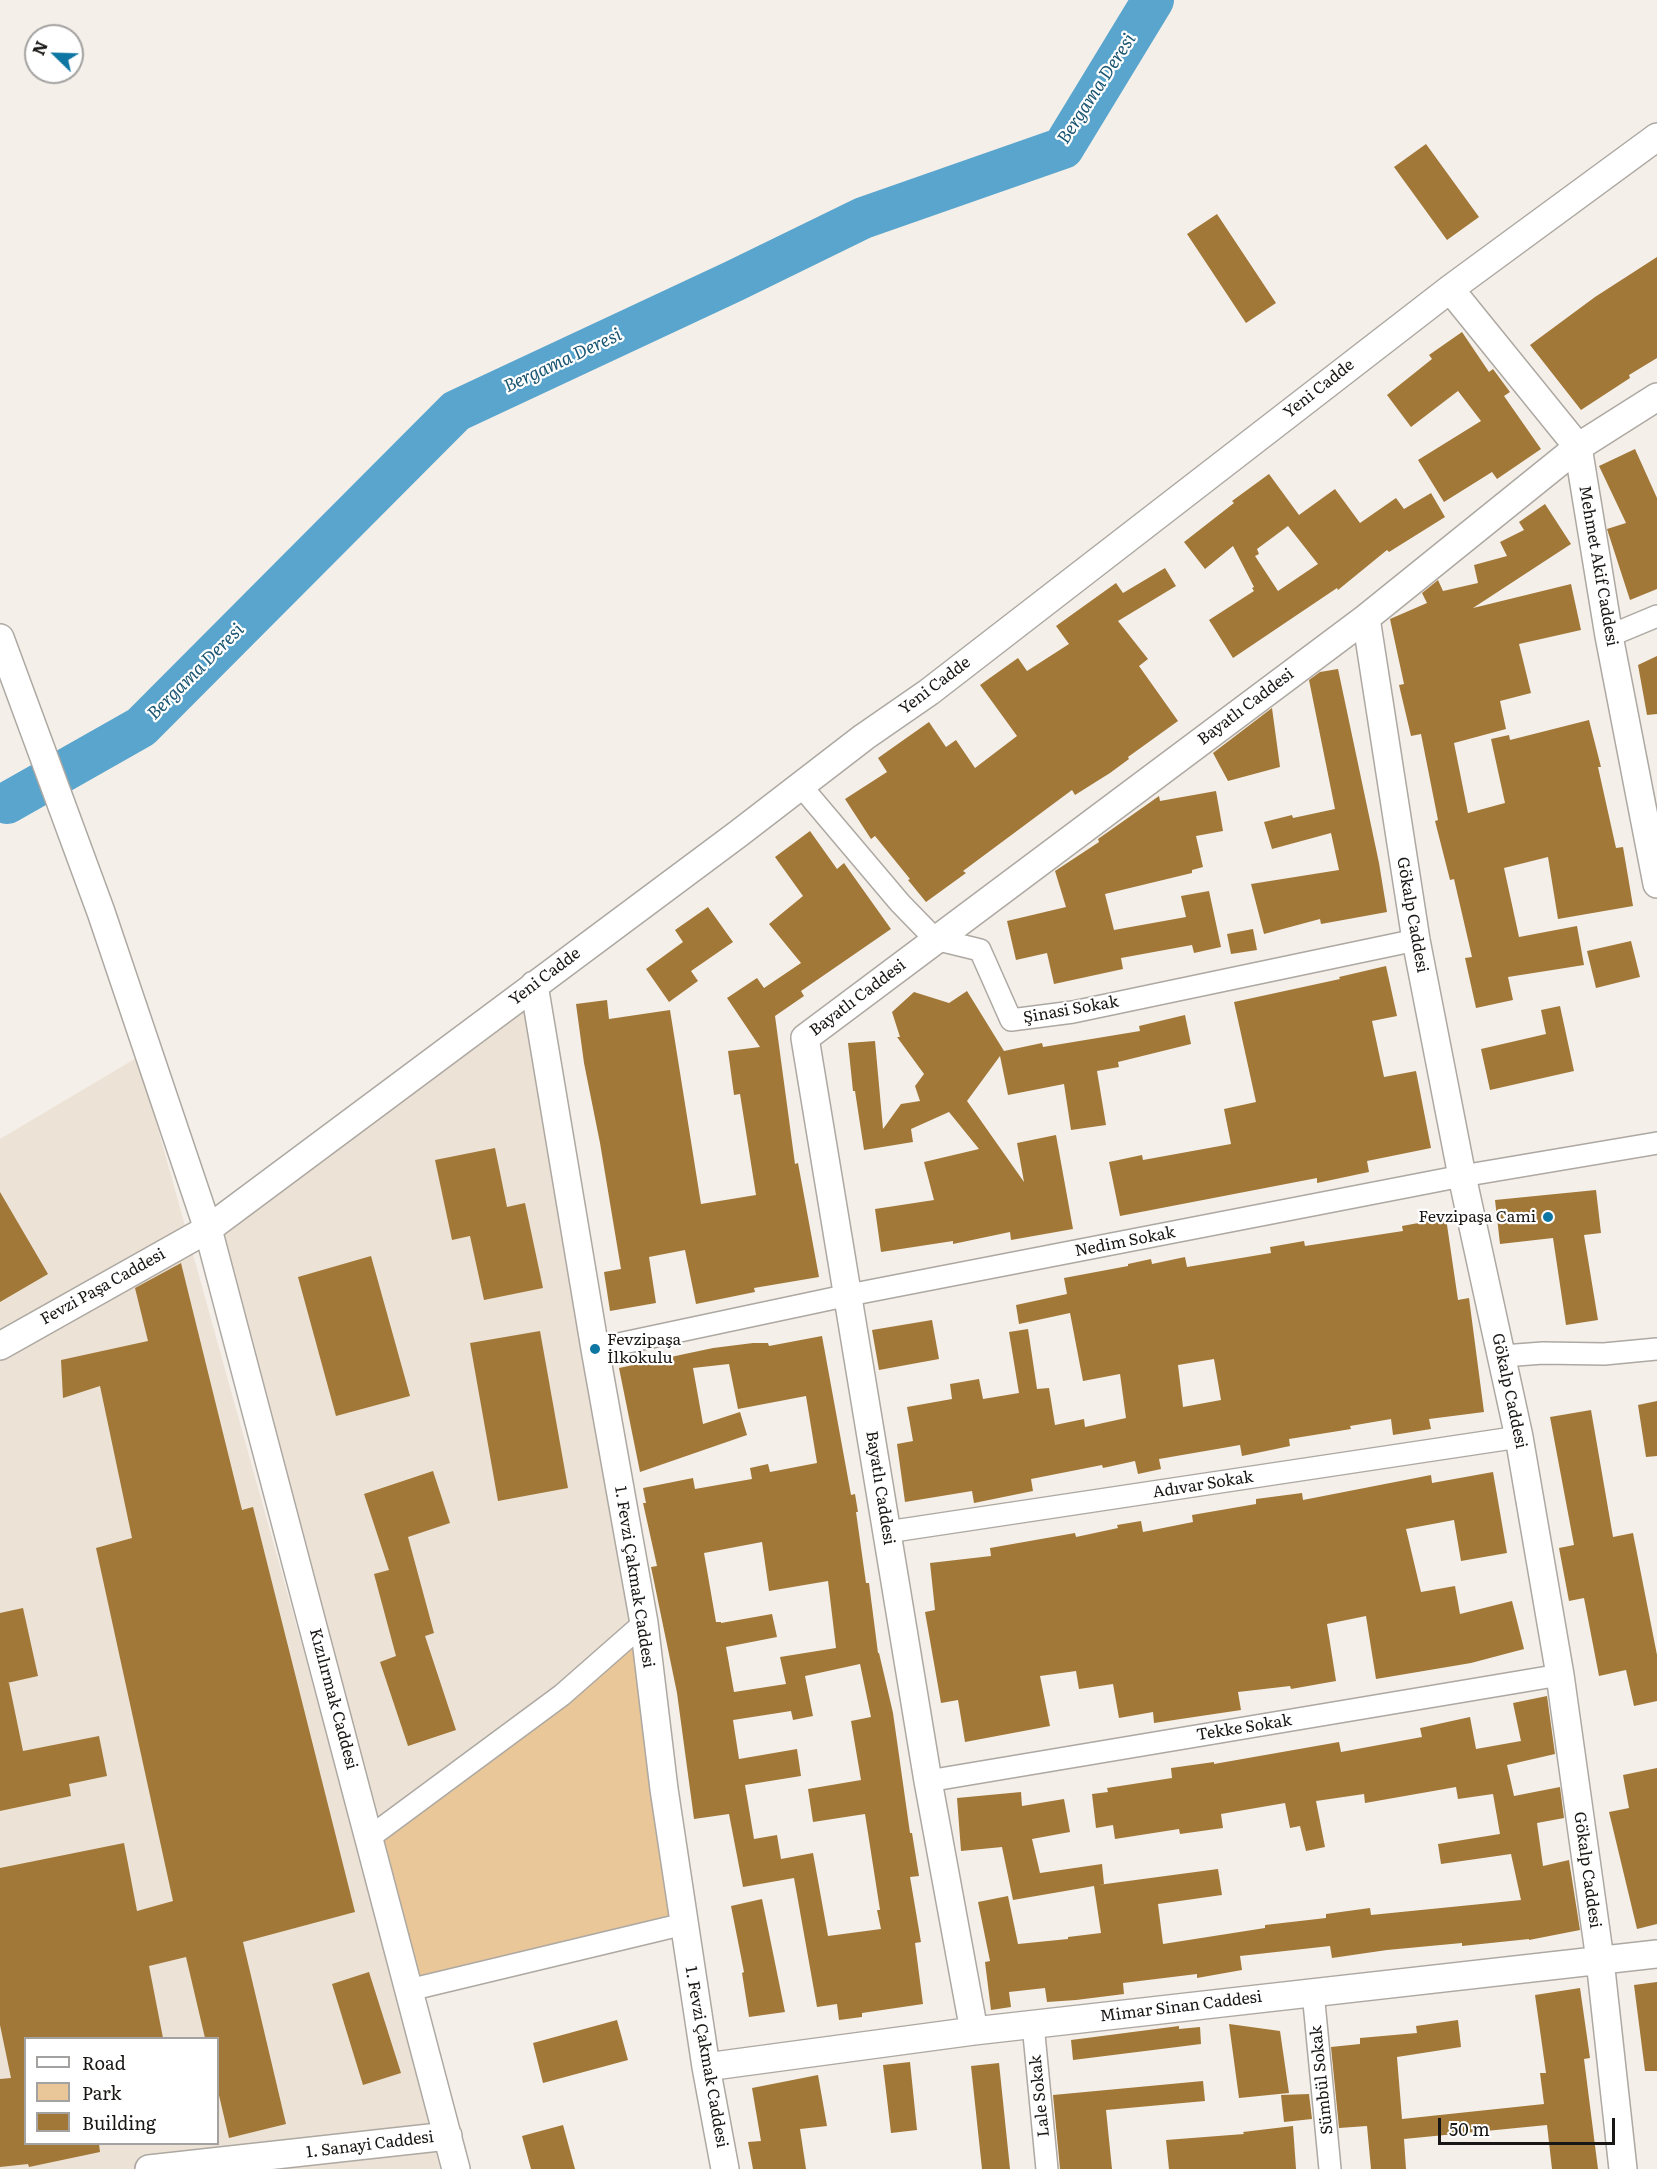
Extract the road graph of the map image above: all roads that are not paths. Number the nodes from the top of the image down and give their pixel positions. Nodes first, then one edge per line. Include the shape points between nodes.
1 (1657, 137) edge
2 (1450, 289) junction
3 (1657, 397) edge
4 (1578, 447) junction
5 (1657, 616) edge
6 (1366, 618) junction
7 (1609, 636) junction
8 (3, 646) edge
9 (801, 786) junction
10 (1656, 868) edge
11 (935, 939) junction
12 (1416, 940) junction
13 (534, 985) junction
14 (1657, 1143) edge
15 (1462, 1176) junction
16 (208, 1229) junction
17 (849, 1295) junction
18 (0, 1346) edge
19 (595, 1349) junction
20 (1657, 1350) edge
21 (1503, 1356) junction
22 (1519, 1437) junction
23 (887, 1532) junction
24 (644, 1623) junction
25 (1560, 1675) junction
26 (928, 1780) junction
27 (370, 1837) junction
28 (684, 1924) junction
29 (1657, 1954) edge
30 (1599, 1960) junction
31 (409, 1990) junction
32 (1313, 1992) junction
33 (1033, 2024) junction
34 (974, 2031) junction
35 (706, 2067) junction
36 (448, 2136) junction
37 (148, 2169) edge
38 (456, 2169) edge
39 (725, 2169) edge
40 (1047, 2169) edge
41 (1330, 2169) edge
42 (1623, 2169) edge

1 - 2 street, Yeni Cadde
2 - 4 street, Mehmet Akif Caddesi
2 - 9 street, Yeni Cadde via 929,692
3 - 4 street, Bayatlı Caddesi
4 - 6 street, Bayatlı Caddesi
4 - 7 street, Mehmet Akif Caddesi
5 - 7 street
6 - 11 street, Bayatlı Caddesi
6 - 12 street, Gökalp Caddesi
7 - 10 street, Mehmet Akif Caddesi
8 - 16 street, Kızılırmak Caddesi via 100,912
9 - 11 street
9 - 13 street, Yeni Cadde
11 - 12 street, Şinasi Sokak via 980,950 1011,1020 1073,1012
11 - 17 street, Bayatlı Caddesi via 805,1038
12 - 15 street, Gökalp Caddesi
13 - 16 street, Yeni Cadde
13 - 19 street, 1. Fevzi Çakmak Caddesi
14 - 15 street, Nedim Sokak
15 - 17 street, Nedim Sokak
15 - 21 street, Gökalp Caddesi
16 - 18 street, Fevzi Paşa Caddesi
16 - 27 street, Kızılırmak Caddesi
17 - 19 street, Nedim Sokak
17 - 23 street, Bayatlı Caddesi
19 - 24 street, 1. Fevzi Çakmak Caddesi
20 - 21 street
21 - 22 street, Gökalp Caddesi
22 - 23 street, Adıvar Sokak
22 - 25 street, Gökalp Caddesi
23 - 26 street, Bayatlı Caddesi
24 - 27 street via 562,1695
24 - 28 street, 1. Fevzi Çakmak Caddesi
25 - 26 street, Tekke Sokak
25 - 30 street, Gökalp Caddesi
26 - 34 street, Bayatlı Caddesi
27 - 31 street, Kızılırmak Caddesi
28 - 31 street
28 - 35 street, 1. Fevzi Çakmak Caddesi
29 - 30 street, Mimar Sinan Caddesi
30 - 32 street, Mimar Sinan Caddesi
30 - 42 street, Gökalp Caddesi
31 - 36 street, Kızılırmak Caddesi
32 - 33 street, Mimar Sinan Caddesi
32 - 41 street, Sümbül Sokak
33 - 34 street, Mimar Sinan Caddesi
33 - 40 street, Lale Sokak
34 - 35 street, Mimar Sinan Caddesi
35 - 39 street, 1. Fevzi Çakmak Caddesi
36 - 37 street, 1. Sanayi Caddesi
36 - 38 street, Kızılırmak Caddesi

